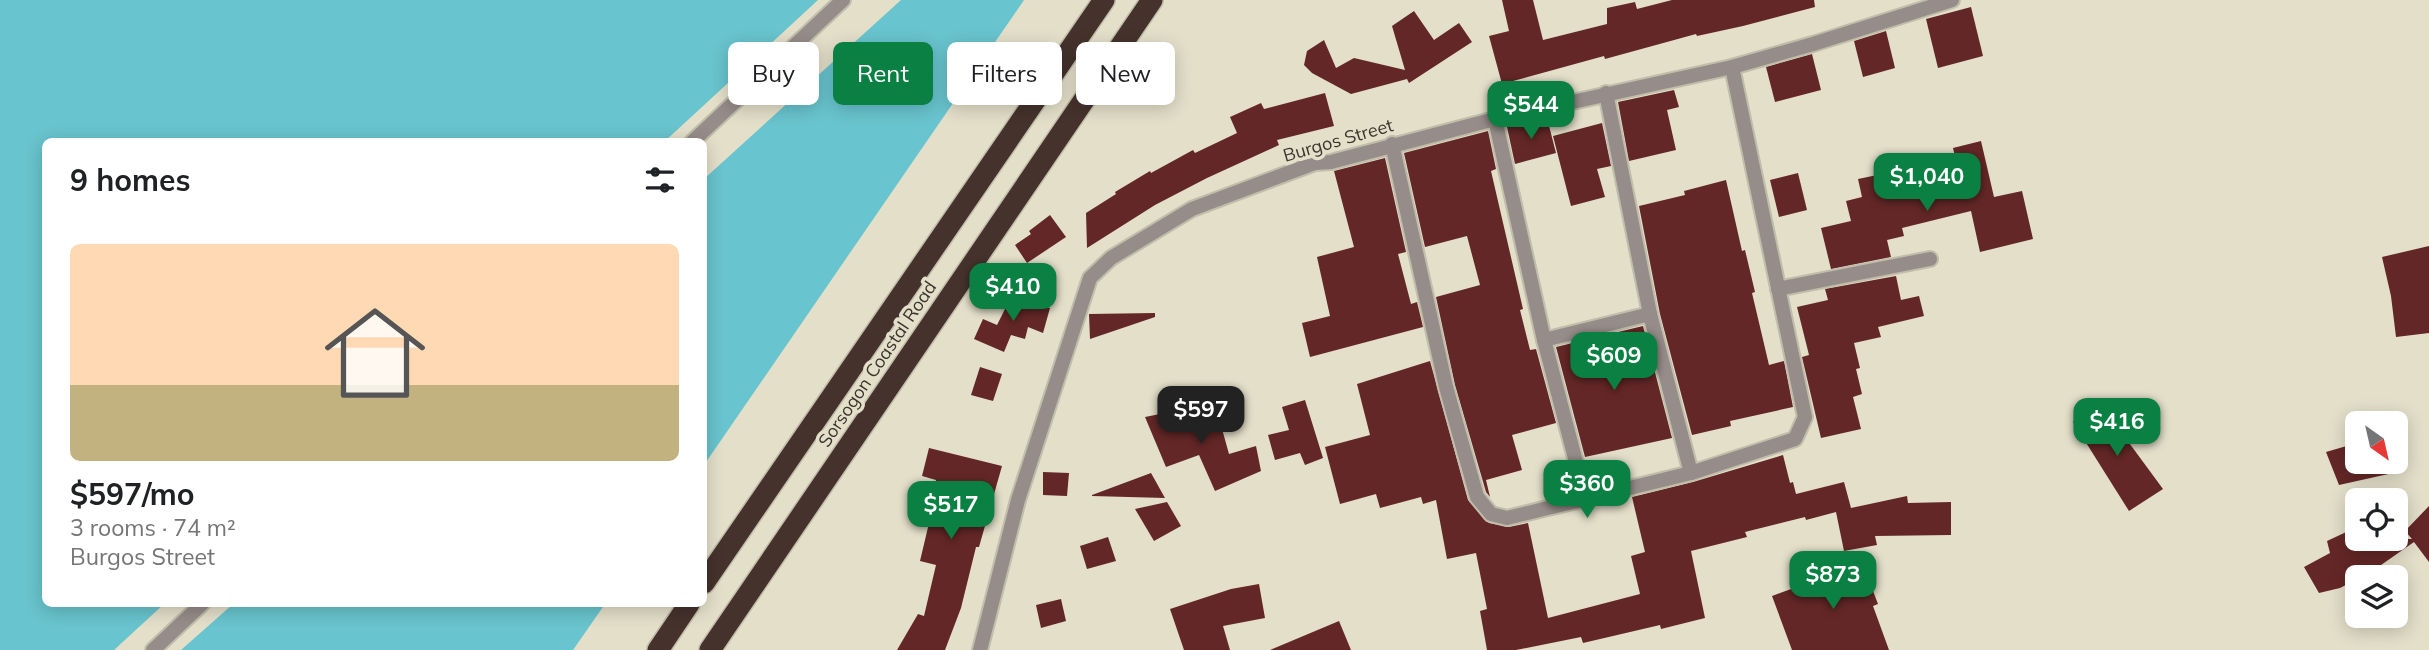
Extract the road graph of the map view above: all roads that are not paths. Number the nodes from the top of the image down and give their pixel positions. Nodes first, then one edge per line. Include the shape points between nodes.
1 (843, 0) edge
2 (1104, 0) edge
3 (1152, 0) edge
4 (1952, 0) edge
5 (1732, 67) junction
6 (1606, 93) junction
7 (1495, 119) junction
8 (696, 138) edge
9 (1392, 144) junction
10 (1930, 259) dead end
11 (1778, 289) junction
12 (1650, 314) junction
13 (1544, 340) junction
14 (1691, 473) junction
15 (1586, 499) junction
16 (707, 579) edge
17 (199, 607) edge
18 (687, 607) edge
19 (153, 650) edge
20 (657, 650) edge
21 (710, 650) edge
22 (979, 650) edge

1 - 8 street
2 - 16 highway, Sorsogon Coastal Road
3 - 21 highway, Sorsogon Coastal Road
4 - 5 street, Burgos Street
5 - 6 street, Burgos Street
5 - 11 street
6 - 7 street, Burgos Street
6 - 12 street
7 - 9 street, Burgos Street
7 - 13 street
9 - 15 street via 1446,387 1477,497 1491,514 1507,518
9 - 22 street, Burgos Street via 1315,163 1192,209 1111,258 1090,278 1018,500
10 - 11 street
11 - 14 street via 1805,417 1795,439
12 - 13 street
12 - 14 street
13 - 15 street
14 - 15 street
17 - 19 street
18 - 20 highway

